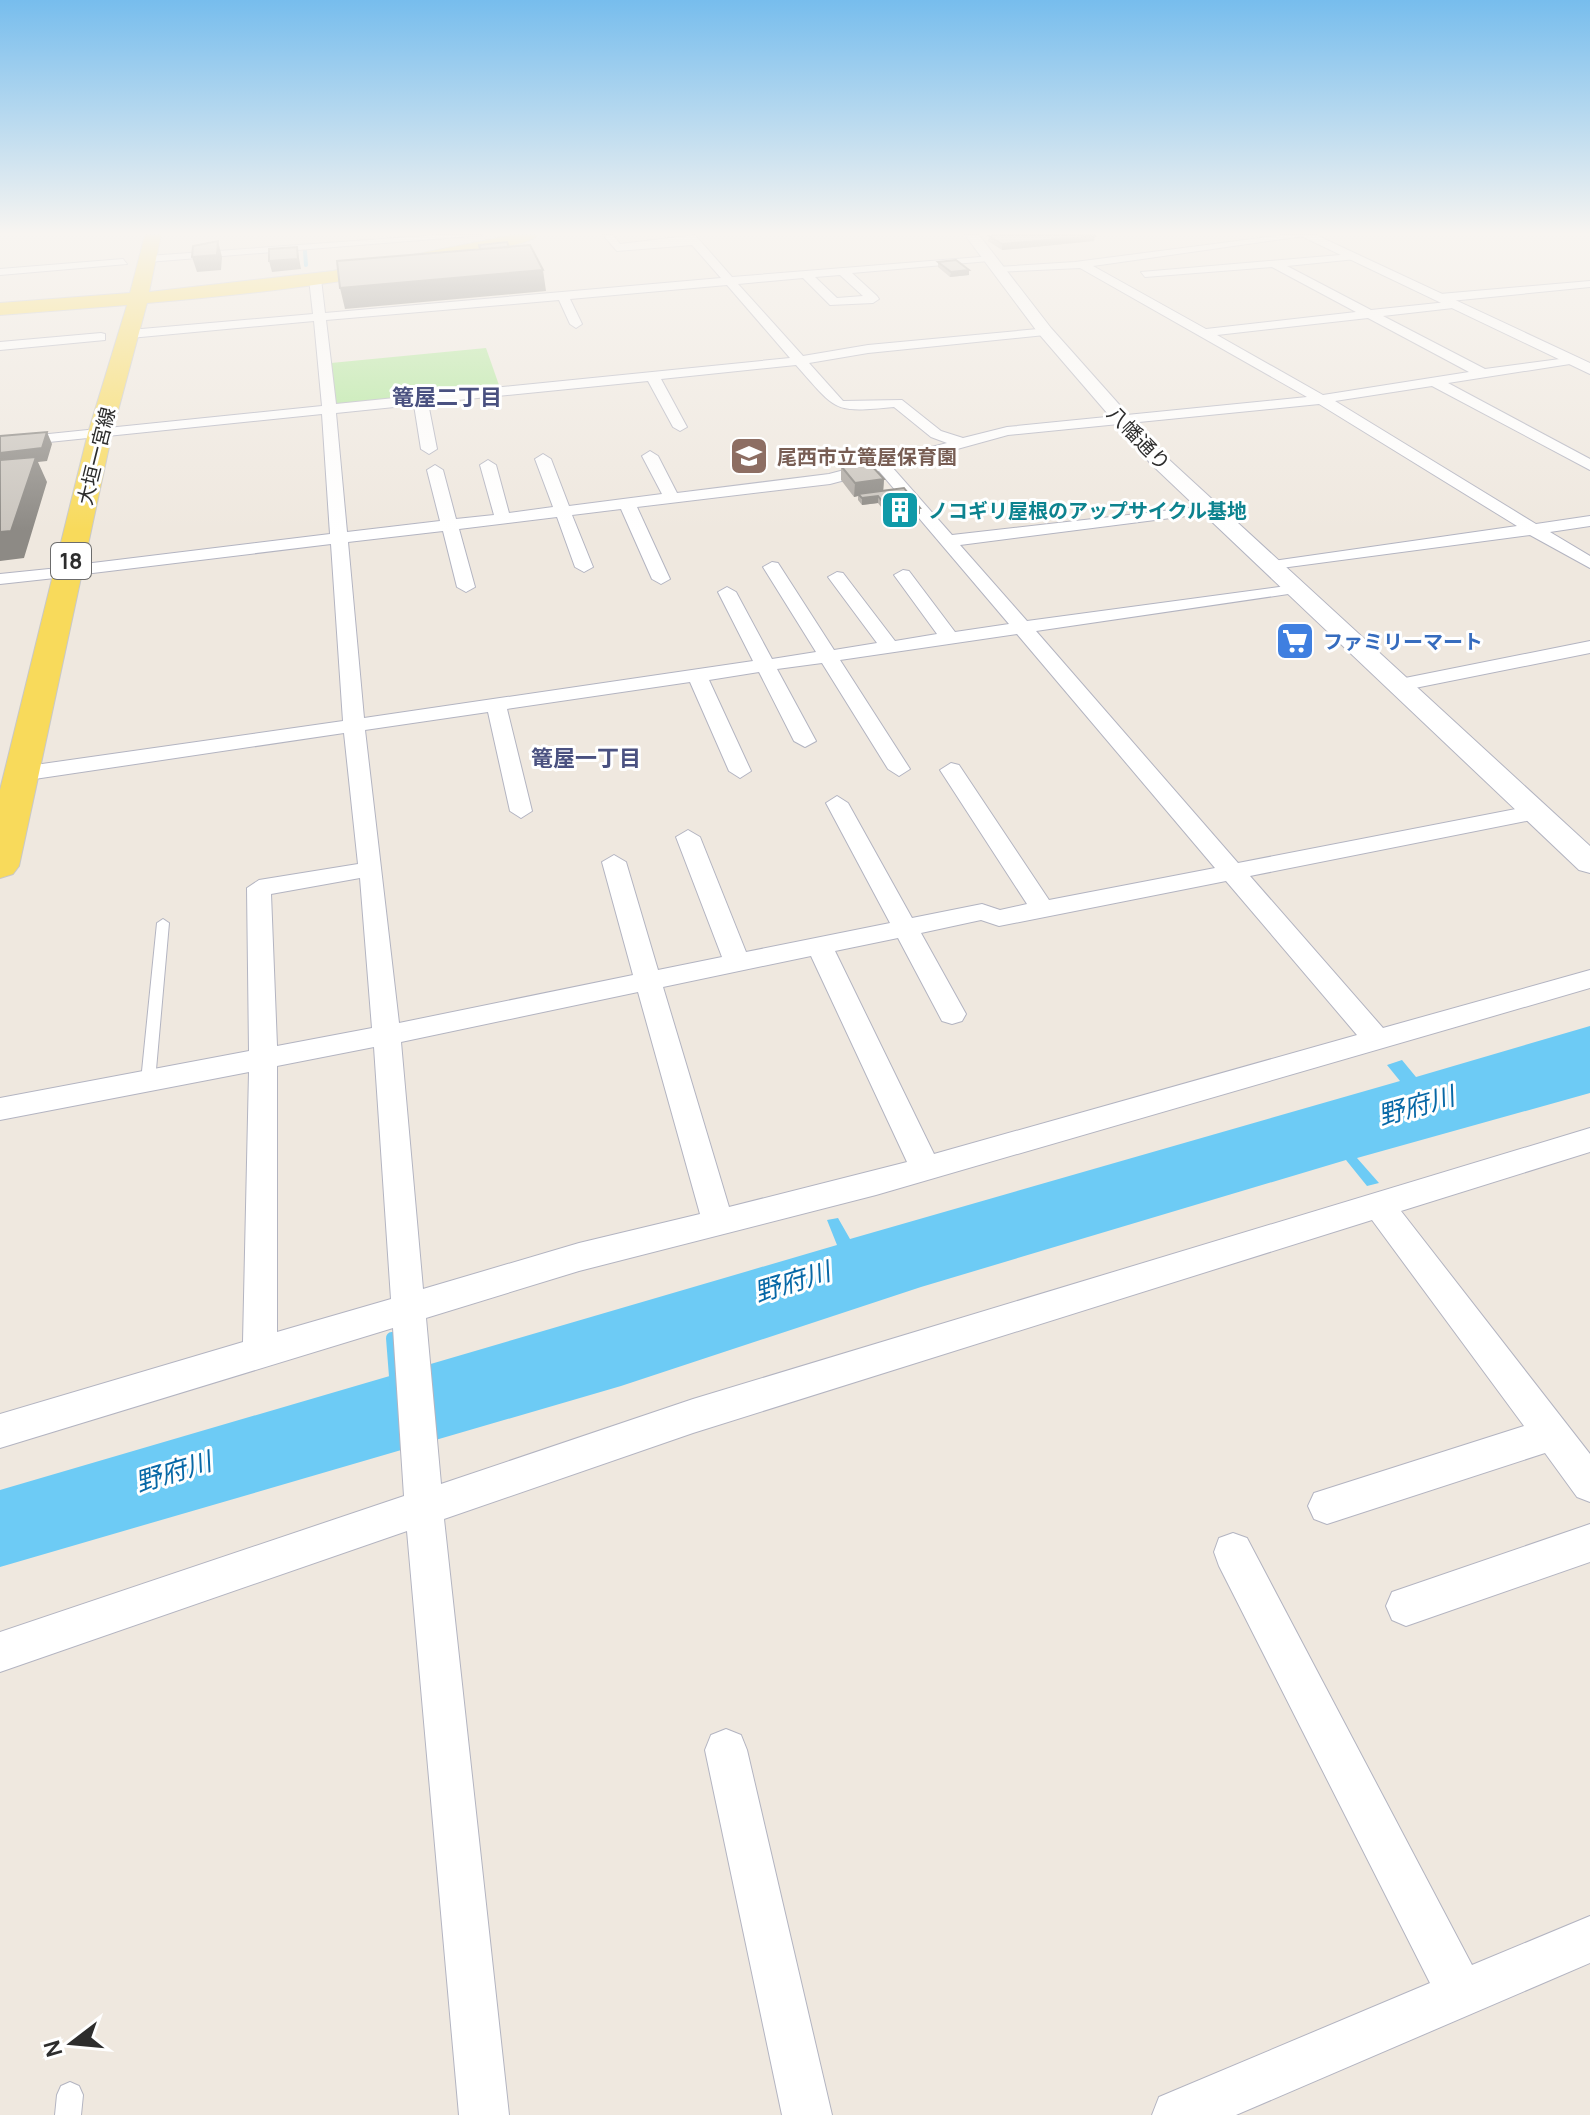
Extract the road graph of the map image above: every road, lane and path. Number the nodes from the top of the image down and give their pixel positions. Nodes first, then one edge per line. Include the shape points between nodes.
1 (103, 334) edge
2 (130, 334) joint
3 (133, 334) edge
4 (320, 334) edge
5 (776, 334) edge
6 (1018, 334) edge
7 (1047, 334) edge
8 (1206, 334) edge
9 (1409, 334) edge
10 (1515, 334) edge
11 (101, 337) junction
12 (0, 346) edge
13 (799, 360) junction
14 (1570, 360) junction
15 (1590, 369) edge
16 (1482, 373) junction
17 (652, 376) junction
18 (1433, 381) junction
19 (1321, 399) junction
20 (420, 400) junction
21 (328, 409) junction
22 (1119, 419) junction
23 (680, 427) dead end
24 (93, 434) junction
25 (960, 442) junction
26 (0, 443) edge
27 (429, 449) dead end
28 (650, 456) dead end
29 (543, 459) dead end
30 (488, 465) dead end
31 (1590, 465) edge
32 (883, 466) junction
33 (435, 470) dead end
34 (672, 499) junction
35 (627, 504) junction
36 (1210, 508) junction
37 (563, 512) junction
38 (503, 519) junction
39 (1590, 521) edge
40 (449, 525) junction
41 (1535, 529) junction
42 (338, 539) junction
43 (948, 541) junction
44 (1590, 563) edge
45 (1273, 566) junction
46 (584, 567) dead end
47 (772, 567) dead end
48 (58, 572) junction
49 (903, 575) dead end
50 (837, 577) dead end
51 (0, 579) edge
52 (661, 579) dead end
53 (466, 587) dead end
54 (1295, 588) junction
55 (727, 592) dead end
56 (1021, 627) junction
57 (949, 637) junction
58 (889, 646) junction
59 (1590, 647) edge
60 (827, 655) junction
61 (763, 664) junction
62 (696, 674) junction
63 (1400, 685) junction
64 (496, 704) junction
65 (354, 725) junction
66 (805, 741) dead end
67 (0, 756) edge
68 (899, 769) dead end
69 (951, 770) dead end
70 (740, 771) dead end
71 (21, 774) junction
72 (837, 803) dead end
73 (521, 811) dead end
74 (1536, 812) junction
75 (688, 837) dead end
76 (614, 862) dead end
77 (1590, 863) edge
78 (0, 866) edge
79 (371, 869) junction
80 (1231, 871) junction
81 (1042, 909) junction
82 (163, 923) dead end
83 (905, 928) junction
84 (819, 945) junction
85 (737, 961) junction
86 (647, 979) junction
87 (1590, 979) edge
88 (952, 1014) dead end
89 (387, 1035) junction
90 (1376, 1039) junction
91 (263, 1059) junction
92 (148, 1081) junction
93 (0, 1109) edge
94 (1590, 1140) edge
95 (926, 1169) junction
96 (1379, 1205) junction
97 (718, 1223) junction
98 (408, 1310) junction
99 (260, 1354) junction
100 (0, 1431) edge
101 (1552, 1434) junction
102 (1590, 1484) edge
103 (1327, 1506) dead end
104 (424, 1508) junction
105 (1590, 1543) edge
106 (1233, 1552) dead end
107 (1406, 1606) dead end
108 (0, 1652) edge
109 (726, 1750) dead end
110 (1590, 1939) edge
111 (1461, 1994) junction
112 (484, 2115) edge
113 (807, 2115) edge
114 (1177, 2115) edge

1 - 11 main road, 大垣一宮線 / 18
2 - 3 street
2 - 24 main road, 大垣一宮線 / 18
4 - 21 street
5 - 13 street
6 - 13 street
7 - 22 street, 八幡通り
8 - 19 street
9 - 16 street
10 - 14 street
11 - 12 street
11 - 24 main road, 大垣一宮線 / 18
13 - 17 street
13 - 25 street via 838,404 897,403 936,434
14 - 15 street
14 - 16 street
16 - 18 street
17 - 20 street
17 - 23 street
18 - 19 street
18 - 31 street
19 - 22 street
19 - 41 street
20 - 21 street
20 - 27 street
21 - 24 street
21 - 42 street
22 - 25 street via 1007,431
22 - 36 street, 八幡通り
24 - 26 street
24 - 48 main road, 大垣一宮線 / 18
25 - 32 street
28 - 34 street
29 - 37 street
30 - 38 street
32 - 34 street via 830,479
32 - 43 street
33 - 40 street
34 - 35 street
35 - 37 street
35 - 52 street
36 - 43 street
36 - 45 street, 八幡通り
37 - 38 street
37 - 46 street
38 - 40 street
39 - 41 street
40 - 42 street
40 - 53 street
41 - 44 street
41 - 45 street
42 - 48 street
42 - 65 street
43 - 56 street
45 - 54 street, 八幡通り
47 - 60 street
48 - 51 street
48 - 67 main road, 大垣一宮線 / 18
48 - 71 main road, 大垣一宮線 / 18
49 - 57 street
50 - 58 street
54 - 56 street
54 - 63 street, 八幡通り
55 - 61 street
56 - 57 street
56 - 80 street
57 - 58 street
58 - 60 street
59 - 63 street
60 - 61 street
60 - 68 street
61 - 62 street
61 - 66 street
62 - 64 street
62 - 70 street
63 - 74 street, 八幡通り
64 - 65 street
64 - 73 street
65 - 71 street
65 - 79 street
69 - 81 street
71 - 78 main road, 大垣一宮線 / 18
72 - 83 street
74 - 77 street, 八幡通り
74 - 80 street
75 - 85 street
76 - 86 street
79 - 89 street
79 - 91 street via 259,888
80 - 81 street
80 - 90 street
81 - 83 street via 999,918 982,912
82 - 92 lane
83 - 84 street
83 - 88 street
84 - 85 street
84 - 95 street
85 - 86 street
86 - 89 street
86 - 97 street
87 - 90 street
89 - 91 street
89 - 98 street
90 - 95 street
91 - 92 street
91 - 99 street
92 - 93 street
94 - 96 street
95 - 97 street
96 - 101 street
96 - 104 street via 693,1416
97 - 98 street via 579,1257
98 - 99 street
98 - 104 street
99 - 100 street
101 - 102 street
101 - 103 street
104 - 108 street
104 - 112 street
105 - 107 street
106 - 111 street
109 - 113 street
110 - 111 street
111 - 114 street

